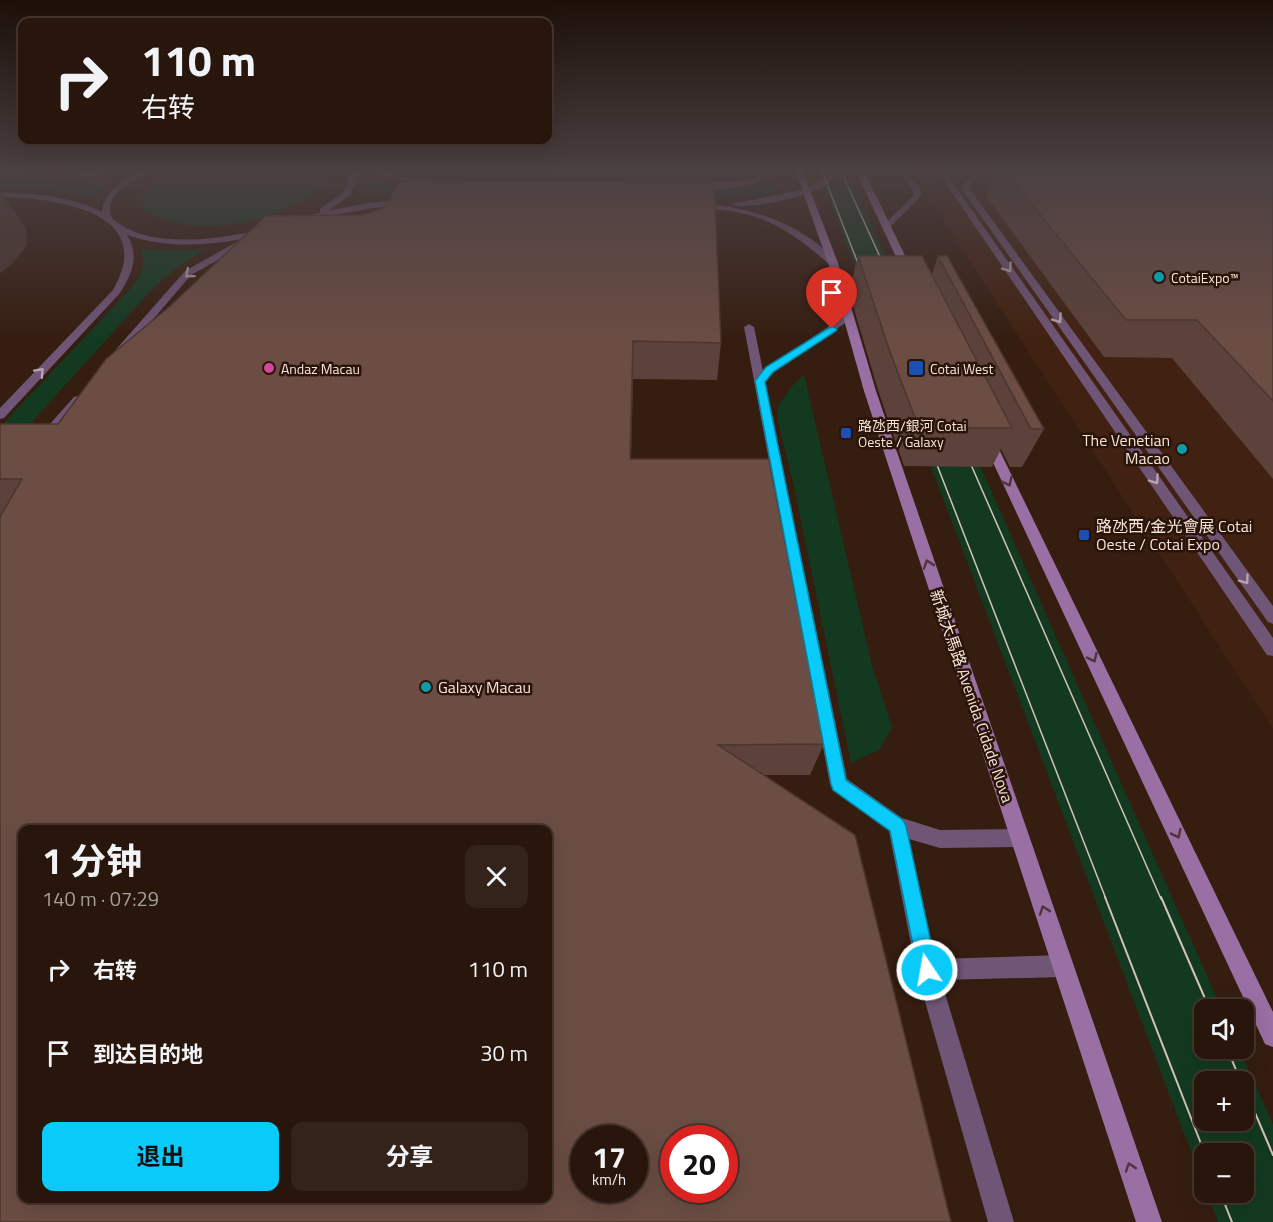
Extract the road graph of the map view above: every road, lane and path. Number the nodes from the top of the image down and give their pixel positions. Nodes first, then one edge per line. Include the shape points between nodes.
1 (116, 226) edge
2 (786, 226) edge
3 (819, 226) edge
4 (979, 226) edge
5 (991, 226) edge
6 (887, 227) edge
7 (120, 230) junction
8 (833, 263) junction
9 (916, 289) edge
10 (847, 310) junction
11 (749, 327) dead end
12 (107, 365) edge
13 (760, 381) junction
14 (84, 392) edge
15 (0, 415) edge
16 (980, 422) edge
17 (39, 445) edge
18 (1273, 618) edge
19 (1273, 650) edge
20 (897, 826) junction
21 (1020, 838) junction
22 (1063, 966) junction
23 (927, 970) junction
24 (1273, 1036) edge
25 (1001, 1222) edge
26 (1149, 1222) edge

1 - 7 street
2 - 8 street
3 - 8 main road, 新城大馬路 Avenida Cidade Nova
4 -> 19 street
5 -> 18 street
6 - 9 main road
7 -> 12 street via 189,242 277,229 188,273
15 -> 7 street via 117,291 128,273 131,256 129,242
8 - 10 main road, 新城大馬路 Avenida Cidade Nova
10 - 13 street via 832,329 770,369
21 -> 10 main road, 新城大馬路 Avenida Cidade Nova via 870,391
11 - 13 street
13 - 20 street via 839,784
14 - 17 street
16 -> 24 main road
20 - 21 street via 940,839
20 - 23 street
22 -> 21 main road, 新城大馬路 Avenida Cidade Nova
22 - 23 street
26 -> 22 main road, 新城大馬路 Avenida Cidade Nova
23 - 25 street

